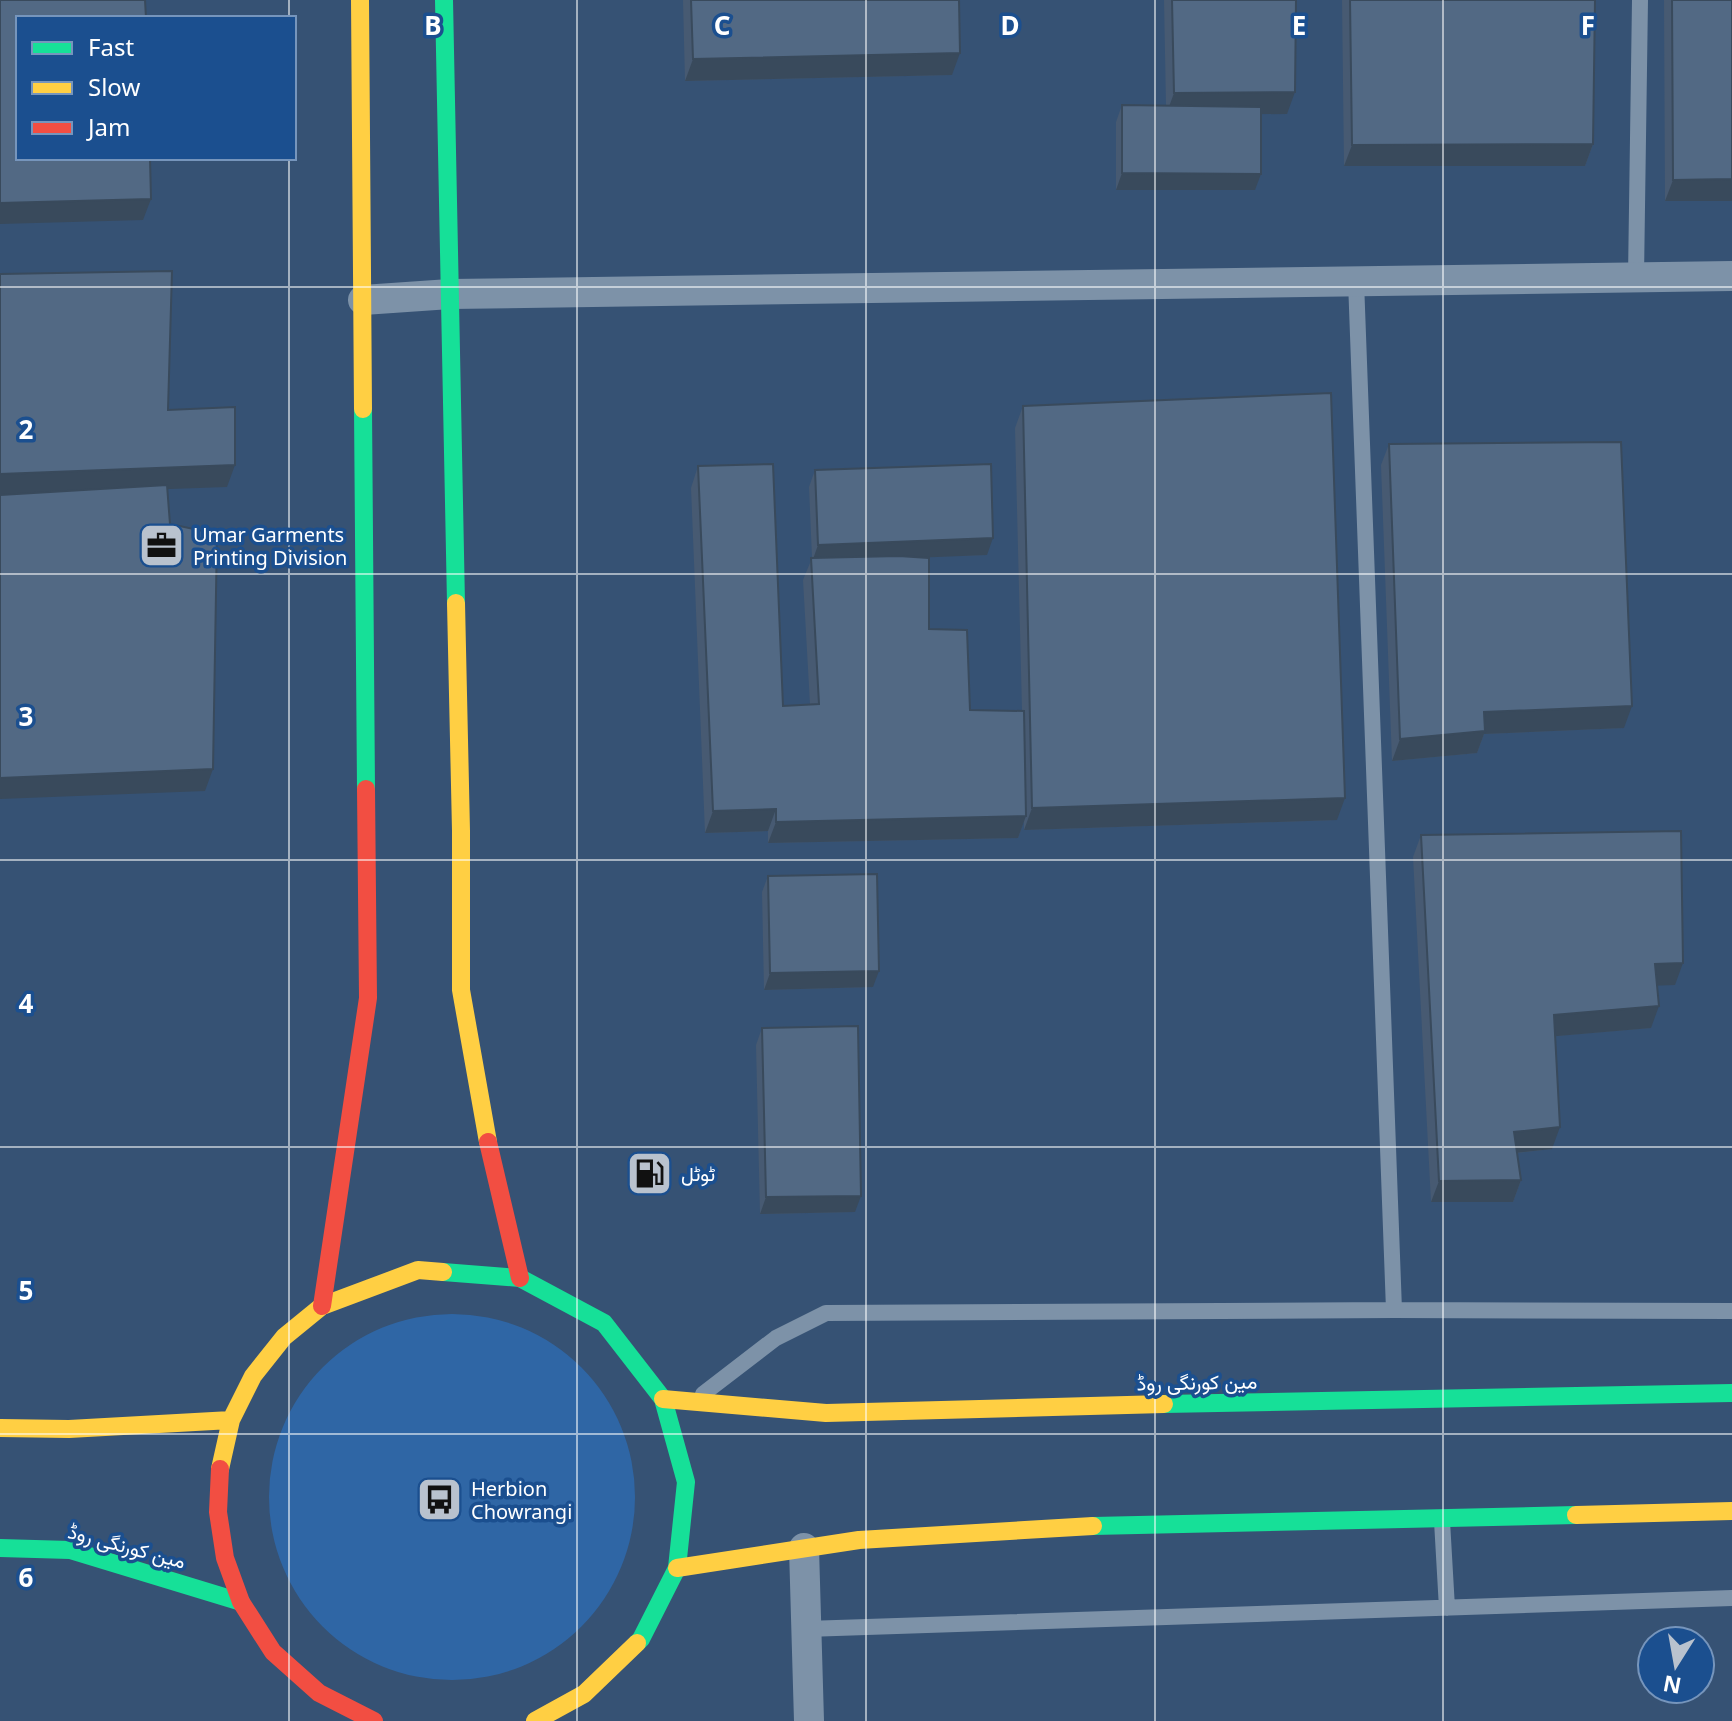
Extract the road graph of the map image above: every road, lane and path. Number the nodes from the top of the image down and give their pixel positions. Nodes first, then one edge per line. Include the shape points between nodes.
1 (360, 0) edge
2 (444, 0) edge
3 (1640, 0) edge
4 (1732, 276) edge
5 (1636, 277) junction
6 (1356, 281) junction
7 (450, 294) junction
8 (363, 300) junction
9 (520, 1278) junction
10 (322, 1306) junction
11 (1394, 1310) junction
12 (1732, 1311) edge
13 (1732, 1393) edge
14 (663, 1399) junction
15 (694, 1401) junction
16 (231, 1420) junction
17 (0, 1428) edge
18 (1732, 1511) edge
19 (1442, 1518) junction
20 (0, 1548) edge
21 (804, 1548) junction
22 (677, 1568) junction
23 (1732, 1598) edge
24 (241, 1602) junction
25 (1447, 1608) junction
26 (806, 1629) junction
27 (374, 1721) edge
28 (535, 1721) edge
29 (809, 1721) edge

1 - 8 main road
2 - 7 main road
3 - 5 lane
4 - 5 street
5 - 6 street
6 - 7 street
6 - 11 lane
7 - 8 street
7 - 9 main road via 461,990 492,1163
8 - 10 main road via 368,998
9 - 10 main road via 418,1270
9 - 14 main road via 604,1323
10 - 16 main road via 284,1337 253,1376
11 - 12 lane
11 - 15 lane via 826,1313 776,1338
13 - 15 main road, مین کورنگی روڈ via 826,1413
14 - 15 main road, مین کورنگی روڈ
14 - 22 main road via 686,1482
16 - 17 main road
16 - 24 main road via 220,1465 218,1512 225,1558
18 - 19 main road
19 - 21 main road via 1059,1527
19 - 25 lane
20 - 24 main road, مین کورنگی روڈ via 70,1550
21 - 22 main road
21 - 26 street
22 - 28 main road via 641,1639 584,1694
23 - 25 lane
24 - 27 main road via 273,1652 319,1693
25 - 26 lane
26 - 29 street

